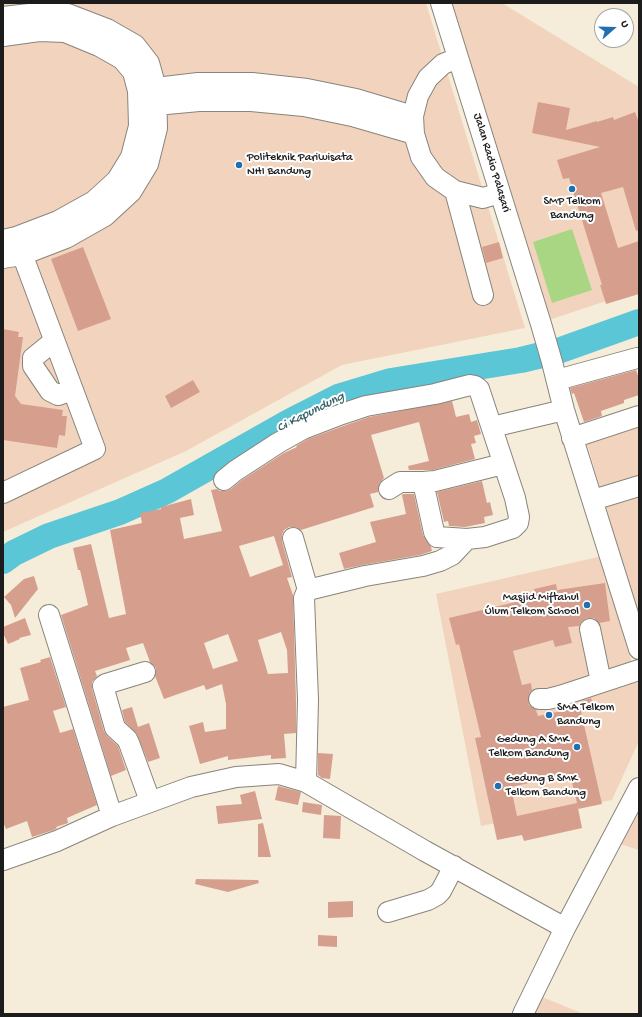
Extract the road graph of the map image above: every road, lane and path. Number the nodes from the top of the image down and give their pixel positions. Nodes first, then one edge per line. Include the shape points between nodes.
1 (441, 3) edge
2 (3, 17) edge
3 (3, 36) edge
4 (458, 58) junction
5 (156, 96) junction
6 (413, 125) junction
7 (148, 127) junction
8 (455, 191) junction
9 (500, 193) junction
10 (11, 248) edge
11 (483, 295) dead end
12 (54, 341) junction
13 (638, 358) dead end
14 (554, 371) junction
15 (73, 390) junction
16 (564, 410) junction
17 (639, 416) edge
18 (492, 428) junction
19 (572, 438) junction
20 (503, 464) junction
21 (224, 480) dead end
22 (423, 482) junction
23 (639, 486) edge
24 (389, 489) dead end
25 (3, 493) edge
26 (593, 500) junction
27 (293, 538) dead end
28 (467, 539) junction
29 (308, 590) junction
30 (49, 615) dead end
31 (634, 615) edge
32 (590, 629) dead end
33 (639, 649) edge
34 (639, 670) edge
35 (145, 672) dead end
36 (601, 682) junction
37 (539, 699) dead end
38 (306, 782) junction
39 (639, 788) edge
40 (150, 801) junction
41 (112, 816) junction
42 (3, 860) edge
43 (454, 866) junction
44 (388, 912) dead end
45 (566, 928) junction
46 (523, 1014) edge

1 - 4 street, Jalan Radio Palasari
2 - 5 street via 38,13 68,14 107,29 134,45 149,63
3 - 7 street via 38,31 65,32 122,59 132,72
4 - 6 street via 443,64 428,78 418,96
4 - 9 street, Jalan Radio Palasari
5 - 6 street via 198,83 252,83 307,89 356,99
5 - 7 street
6 - 8 street via 421,157 435,177
7 - 10 street via 148,164 131,192 105,216 66,238
8 - 9 street via 483,198
8 - 11 street
9 - 14 street, Jalan Radio Palasari
10 - 12 street
12 - 15 street
12 - 15 street via 33,358 33,366 50,391 58,395
13 - 14 street
14 - 16 street, Jalan Radio Palasari
15 - 25 street via 95,449
16 - 18 street
16 - 19 street, Jalan Radio Palasari
17 - 19 street
18 - 20 street
18 - 21 street via 479,389 470,385 366,406 303,429
19 - 26 street, Jalan Radio Palasari
20 - 22 street via 435,482
20 - 28 street via 515,498 518,523 513,528
22 - 24 street via 400,482
22 - 28 street via 437,537
23 - 26 street
26 - 31 street, Jalan Radio Palasari via 598,522
27 - 29 street
28 - 29 street via 452,555 423,566 365,576
29 - 38 street via 304,598 308,700
30 - 41 street
31 - 33 street, Jalan Radio Palasari
32 - 36 street
34 - 36 street
35 - 40 street via 103,686 115,728 129,743
36 - 37 street via 560,696
38 - 40 street via 279,774 236,777 191,786
38 - 43 street
39 - 45 street
40 - 41 street
41 - 42 street via 57,841
43 - 44 street via 437,895
43 - 45 street
45 - 46 street

